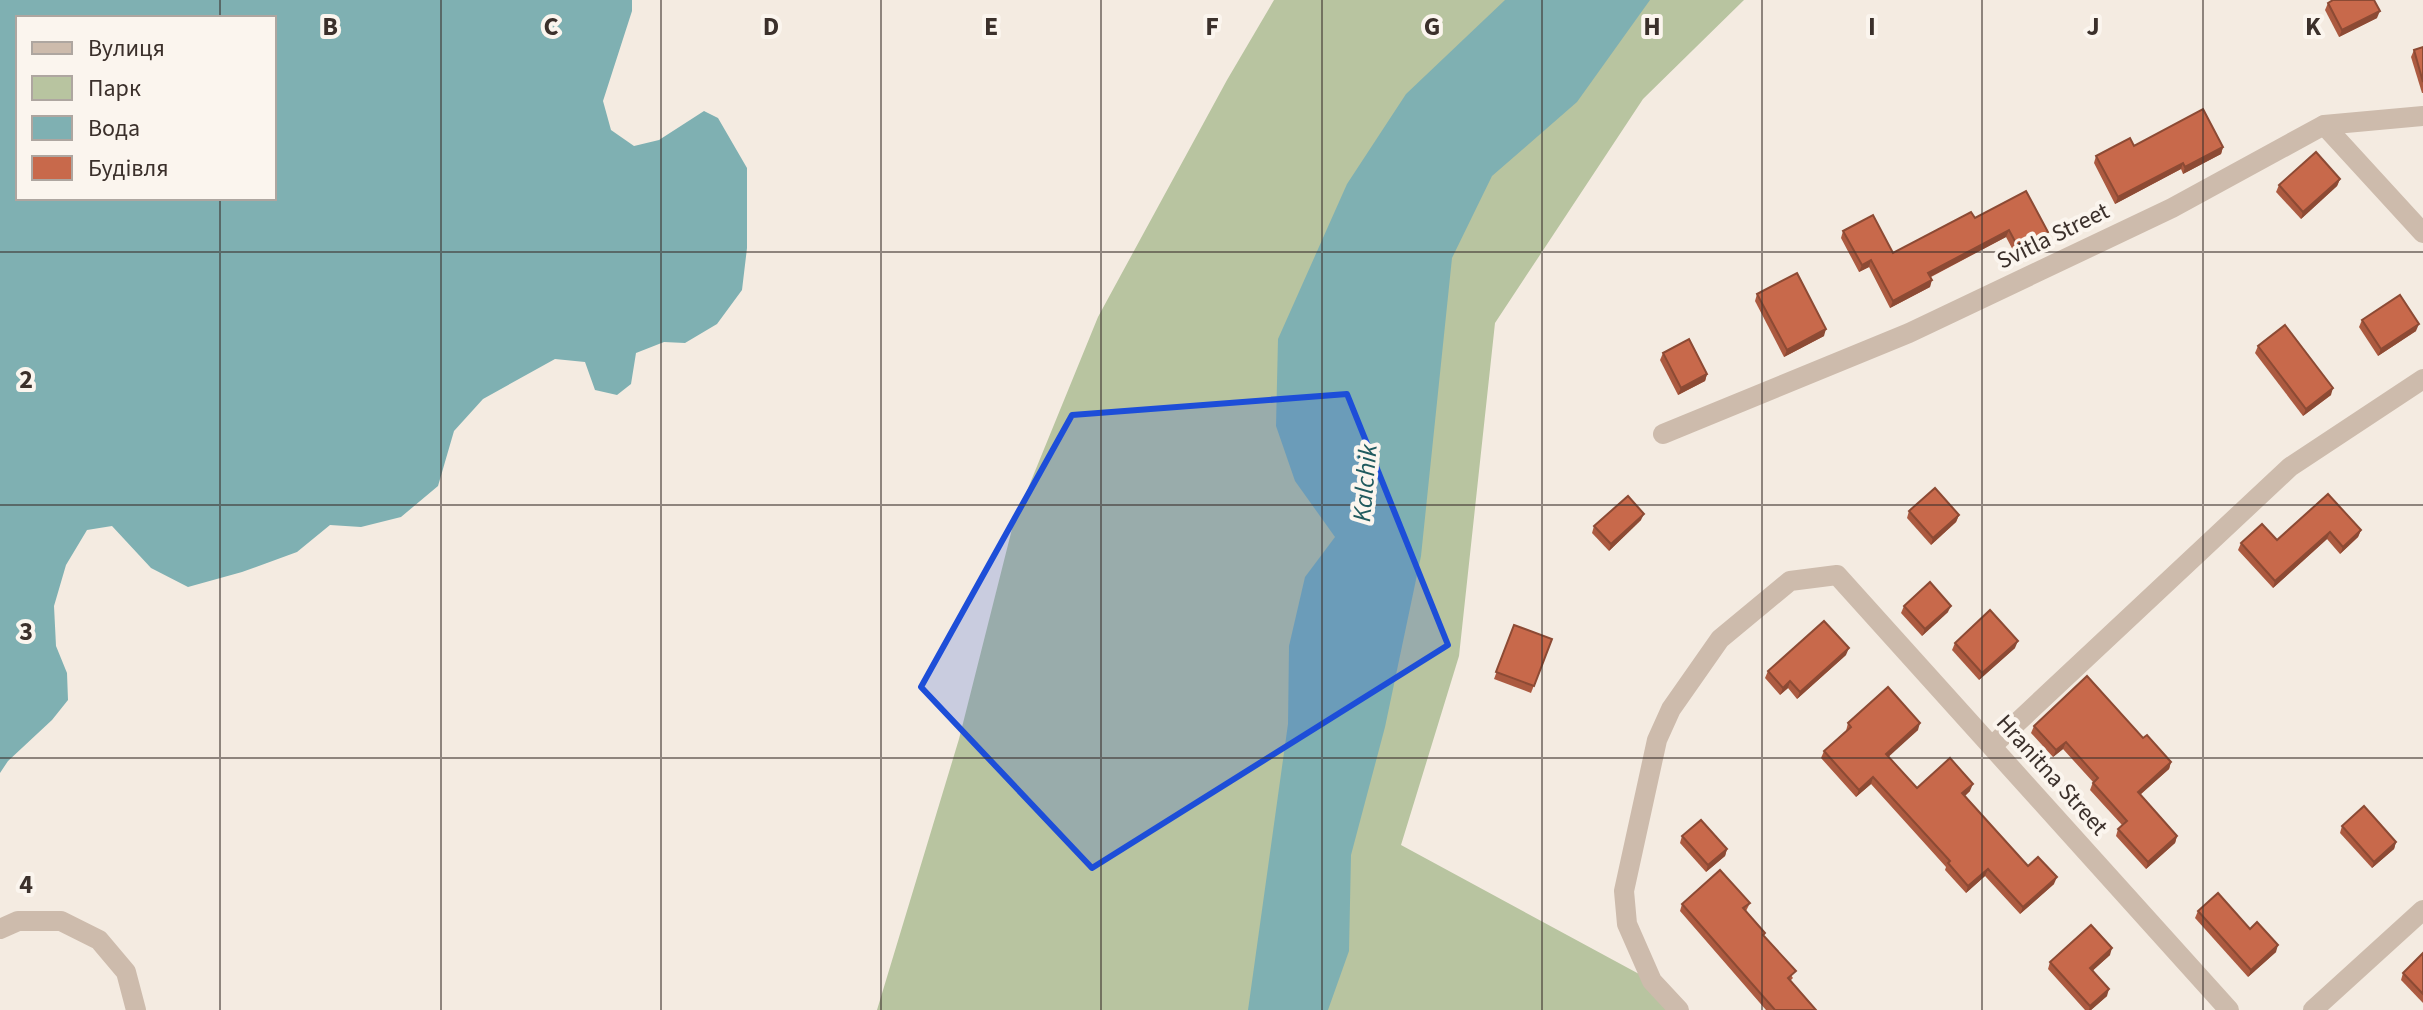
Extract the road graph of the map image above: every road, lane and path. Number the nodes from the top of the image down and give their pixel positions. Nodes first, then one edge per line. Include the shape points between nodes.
1 (2423, 116) edge
2 (2324, 125) junction
3 (2423, 233) edge
4 (2423, 379) edge
5 (1663, 434) dead end
6 (1992, 746) junction
7 (2423, 910) edge
8 (0, 929) edge
9 (136, 1010) edge
10 (1679, 1010) edge
11 (2229, 1010) edge
12 (2313, 1010) edge

1 - 2 street
2 - 3 street
2 - 5 street, Svitla Street via 2172,208 1909,333
4 - 6 street via 2290,467
6 - 10 street, Hranitna Street via 1837,575 1790,581 1720,639 1671,709 1657,740 1624,891 1627,924 1652,981
6 - 11 street, Hranitna Street
7 - 12 street
8 - 9 street via 18,921 61,921 99,940 126,972

